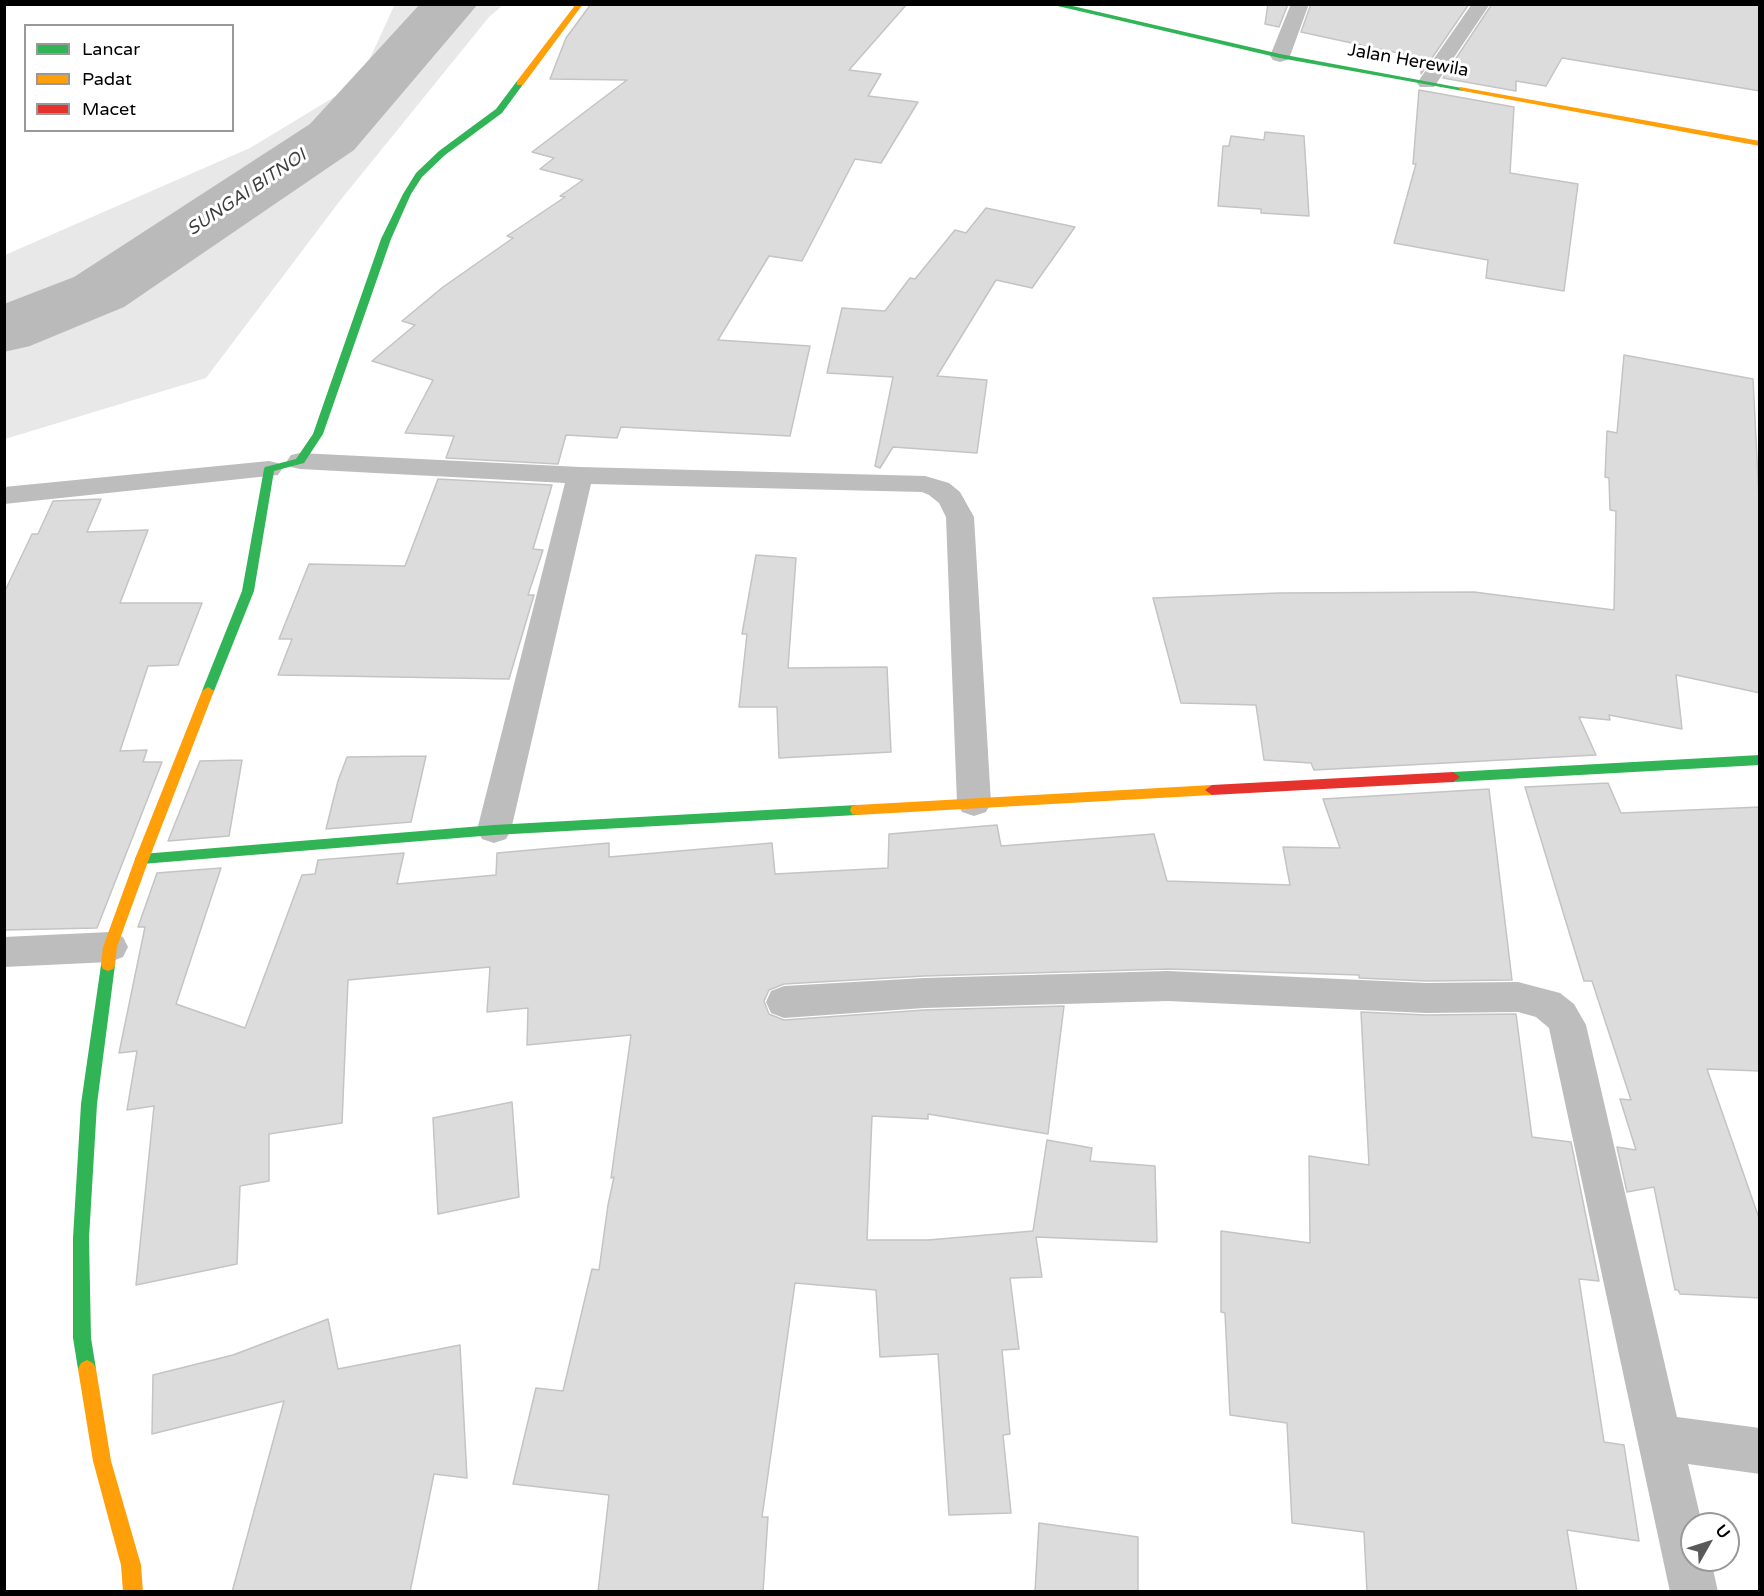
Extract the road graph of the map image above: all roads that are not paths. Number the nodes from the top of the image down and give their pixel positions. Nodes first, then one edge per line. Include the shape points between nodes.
1 (580, 4) edge
2 (1052, 4) edge
3 (1300, 4) edge
4 (1481, 4) edge
5 (1280, 56) junction
6 (1427, 83) junction
7 (1760, 144) edge
8 (300, 461) junction
9 (269, 469) junction
10 (580, 475) junction
11 (4, 496) edge
12 (1760, 760) edge
13 (974, 804) junction
14 (495, 830) junction
15 (142, 859) junction
16 (110, 947) junction
17 (4, 952) edge
18 (784, 1002) dead end
19 (1659, 1437) junction
20 (1760, 1451) edge
21 (133, 1592) edge
22 (1694, 1592) edge

1 - 8 street via 499,111 442,153 419,175 407,194 386,239 318,434
2 - 5 street, Jalan Herewila
3 - 5 street
4 - 6 street
5 - 6 street, Jalan Herewila
6 - 7 street, Jalan Herewila
8 - 9 street
8 - 10 street
9 - 11 street
9 - 15 street via 248,591
10 - 13 street via 925,484 950,498 960,517
10 - 14 street
12 - 13 street
13 - 14 street
14 - 15 street
15 - 16 street
16 - 17 street
16 - 21 street via 89,1104 81,1238 82,1338 102,1461 131,1565
18 - 19 street via 924,993 1168,986 1426,998 1518,997 1547,1004 1566,1024
19 - 20 street
19 - 22 street

